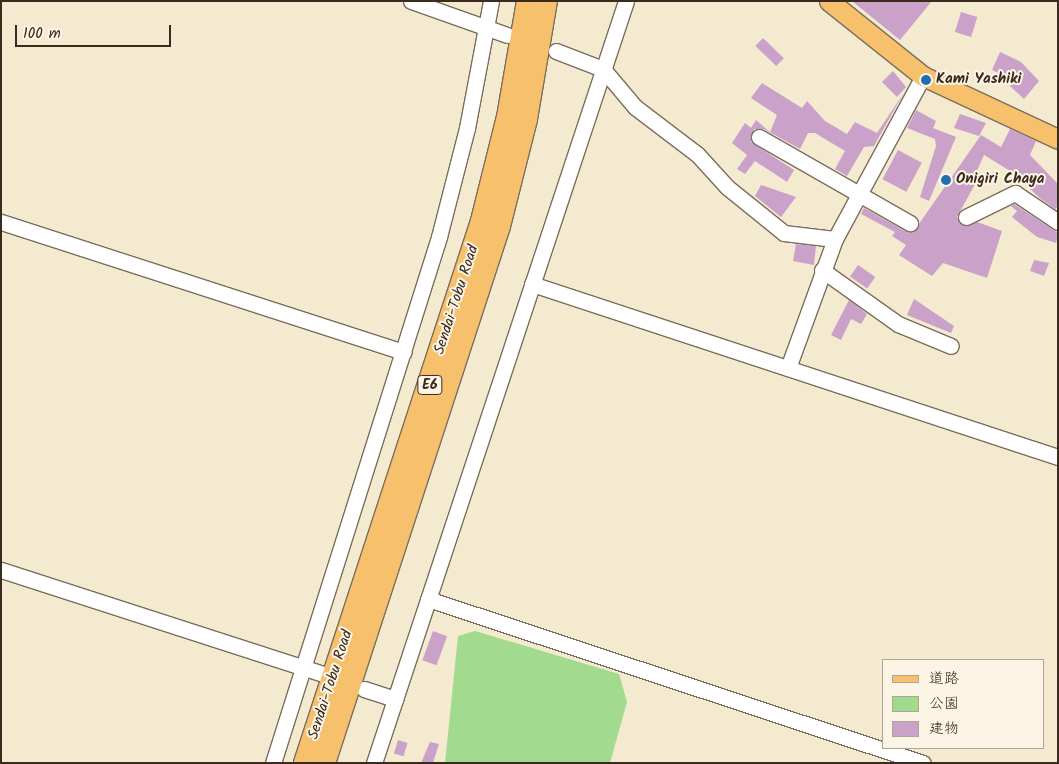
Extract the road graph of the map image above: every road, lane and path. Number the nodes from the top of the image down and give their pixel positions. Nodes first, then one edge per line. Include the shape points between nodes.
1 (411, 1) edge
2 (491, 1) edge
3 (528, 1) edge
4 (546, 1) edge
5 (626, 1) edge
6 (829, 1) edge
7 (487, 26) junction
8 (507, 35) dead end
9 (556, 51) dead end
10 (603, 69) junction
11 (924, 76) junction
12 (759, 137) dead end
13 (1058, 139) edge
14 (859, 191) junction
15 (966, 217) dead end
16 (1, 222) edge
17 (1058, 222) edge
18 (910, 223) dead end
19 (835, 239) junction
20 (822, 270) junction
21 (532, 284) junction
22 (951, 346) dead end
23 (404, 352) junction
24 (788, 368) junction
25 (1058, 457) edge
26 (1, 570) edge
27 (428, 600) junction
28 (303, 668) junction
29 (323, 674) dead end
30 (364, 689) dead end
31 (395, 699) junction
32 (273, 763) edge
33 (305, 763) edge
34 (324, 763) edge
35 (374, 763) edge
36 (923, 763) edge

1 - 7 street
2 - 7 street
3 - 33 highway, Sendai-Tobu Road / E6 via 508,117 482,221
4 - 34 highway, Sendai-Tobu Road / E6 via 526,119 499,226
5 - 10 street
6 - 11 main road
7 - 8 street
7 - 23 street via 467,128
9 - 10 street
10 - 19 street via 635,107 697,154 727,187 784,233
10 - 21 street
11 - 13 main road
11 - 14 street
12 - 14 street
14 - 18 street
14 - 19 street
15 - 17 street via 1015,193
16 - 23 street
19 - 20 street
20 - 22 street via 898,324
20 - 24 street
21 - 24 street
21 - 27 street
23 - 28 street
24 - 25 street
26 - 28 street
27 - 31 street
27 - 36 street
28 - 29 street
28 - 32 street
30 - 31 street
31 - 35 street

